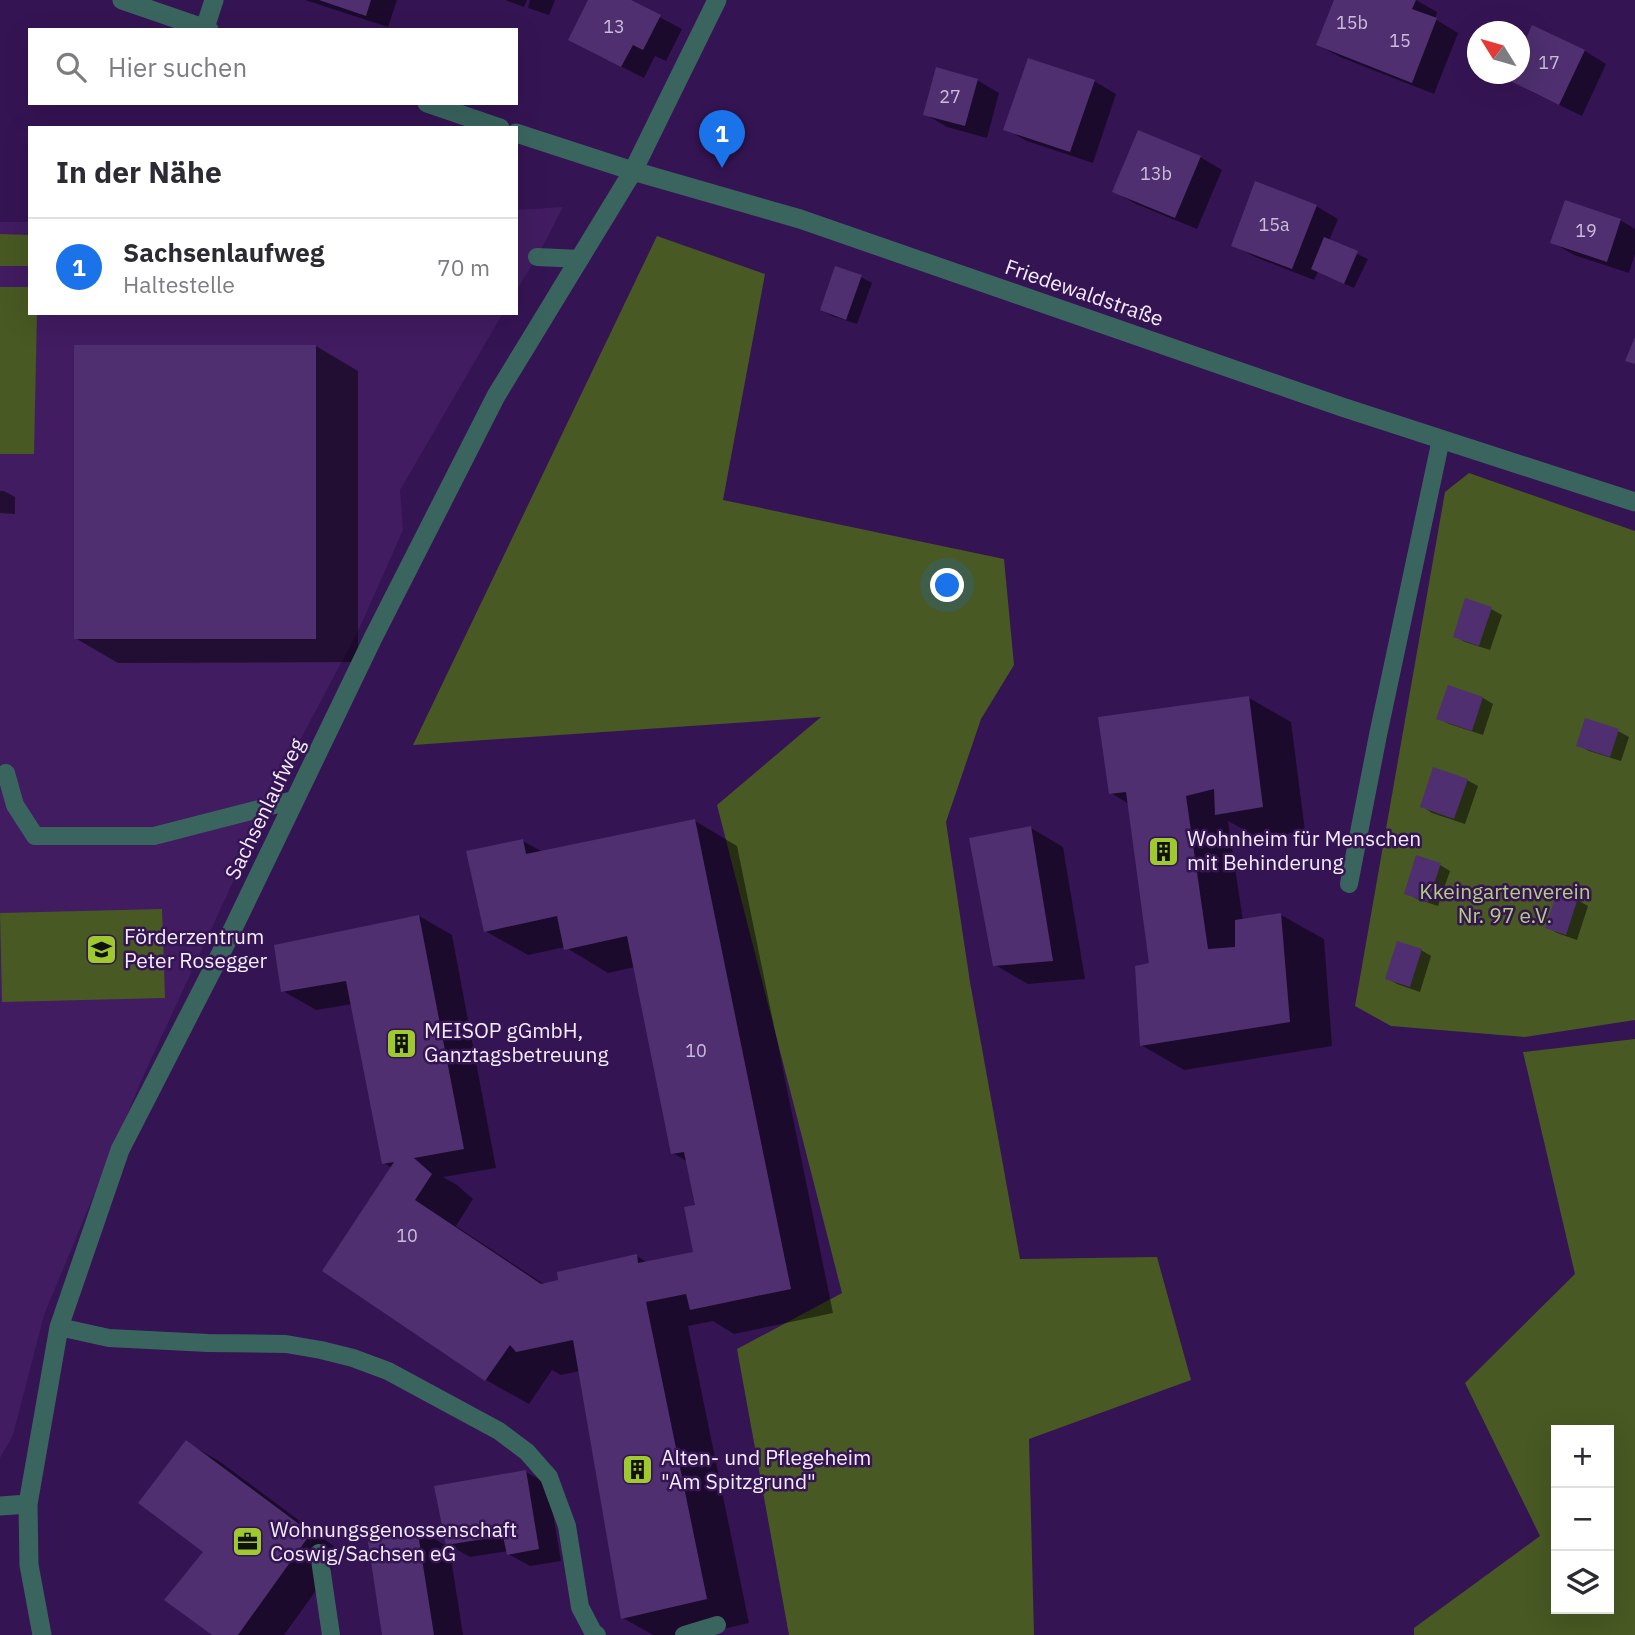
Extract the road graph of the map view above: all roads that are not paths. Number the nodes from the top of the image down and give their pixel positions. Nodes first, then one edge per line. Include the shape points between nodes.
1 (122, 0) edge
2 (214, 0) edge
3 (717, 0) edge
4 (204, 28) edge
5 (207, 28) edge
6 (433, 105) edge
7 (494, 126) edge
8 (518, 134) edge
9 (633, 171) junction
10 (537, 257) dead end
11 (580, 259) junction
12 (1441, 439) junction
13 (1635, 502) edge
14 (6, 773) dead end
15 (294, 800) junction
16 (1349, 884) dead end
17 (59, 1327) junction
18 (28, 1504) junction
19 (0, 1506) edge
20 (318, 1553) dead end
21 (717, 1625) dead end
22 (42, 1635) edge
23 (331, 1635) edge
24 (597, 1635) edge
25 (684, 1635) edge

1 - 4 street
2 - 5 street
3 - 9 street, Sachsenlaufweg
6 - 7 street
8 - 9 street, Friedewaldstraße
9 - 11 street, Sachsenlaufweg
9 - 12 street, Friedewaldstraße via 800,219
10 - 11 lane
11 - 15 street, Sachsenlaufweg via 496,396
12 - 13 street, Friedewaldstraße
12 - 16 lane
14 - 15 lane via 15,805 35,836 155,836
15 - 17 street, Sachsenlaufweg via 120,1150
17 - 18 street, Sachsenlaufweg
17 - 24 lane via 109,1339 286,1343 321,1350 388,1371 499,1432 527,1452 550,1477 567,1526 580,1607
18 - 19 street
18 - 22 street, Sachsenlaufweg via 29,1565
20 - 23 lane
21 - 25 lane

